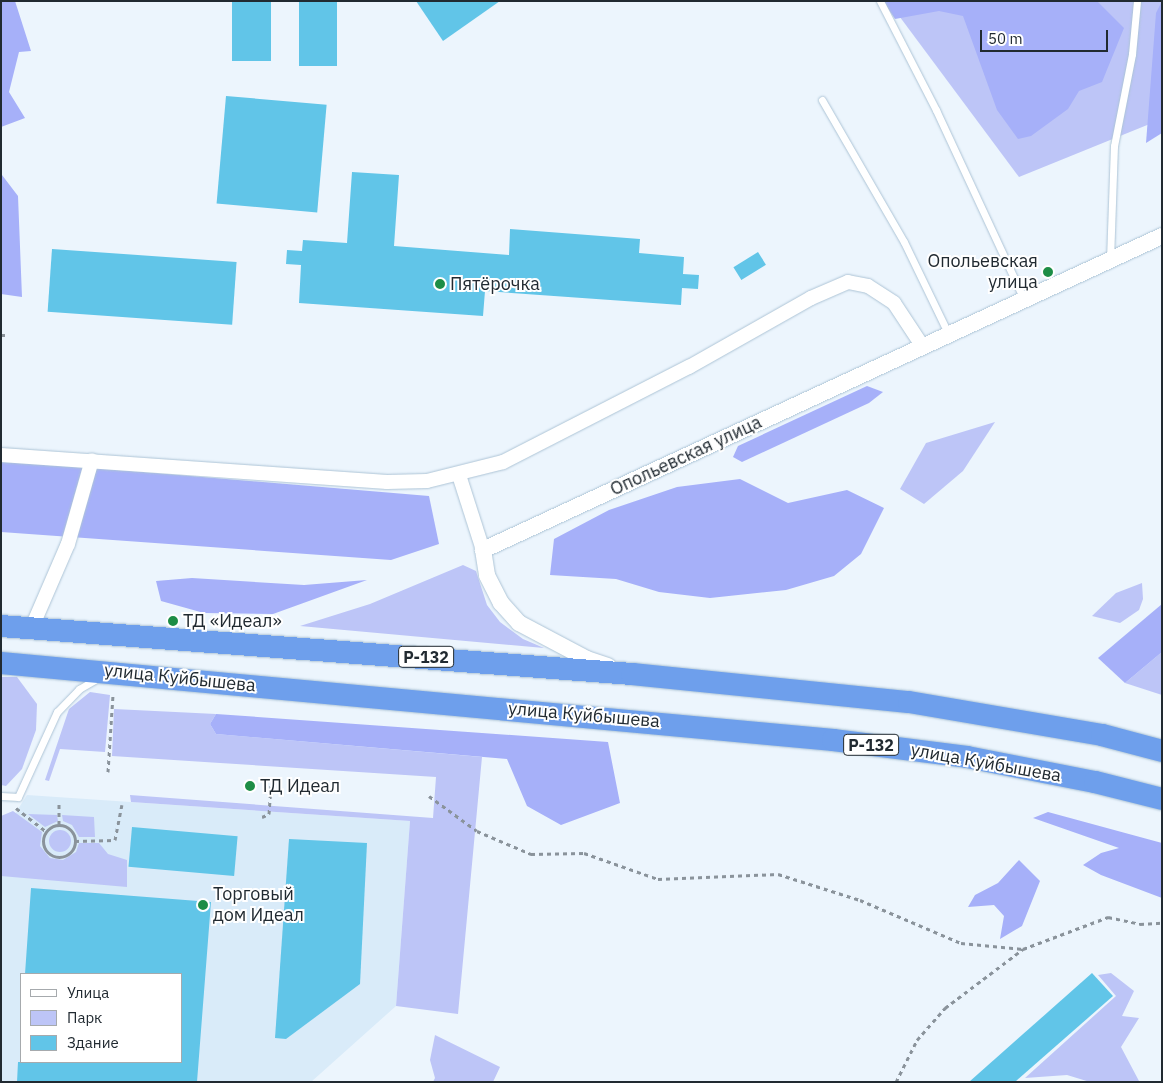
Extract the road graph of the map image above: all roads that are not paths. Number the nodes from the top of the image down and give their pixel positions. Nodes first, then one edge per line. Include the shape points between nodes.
1 (880, 1) edge
2 (1137, 1) edge
3 (822, 100) dead end
4 (1162, 236) edge
5 (1110, 261) junction
6 (1024, 301) junction
7 (949, 336) junction
8 (923, 346) junction
9 (1, 455) edge
10 (92, 460) junction
11 (459, 475) junction
12 (483, 550) junction
13 (1, 626) edge
14 (32, 627) junction
15 (1, 662) edge
16 (109, 671) junction
17 (632, 674) junction
18 (1162, 752) edge
19 (1, 796) edge
20 (1162, 799) edge

1 - 6 lane via 936,110
2 - 5 lane via 1132,54 1114,146
3 - 7 lane via 904,242
4 - 5 street, Опольевская улица
5 - 6 street, Опольевская улица
6 - 7 street, Опольевская улица
7 - 8 street, Опольевская улица
8 - 11 street via 894,303 868,286 848,282 811,298 689,367 503,462
8 - 12 street, Опольевская улица
9 - 10 street
10 - 11 street via 387,482
10 - 14 street via 68,544
11 - 12 street
12 - 17 street via 487,575 497,596 519,623 587,659
13 - 14 highway, Р-132
14 - 17 highway, Р-132
15 - 16 highway, улица Куйбышева / Р-132
16 - 19 lane via 79,689 57,712 18,797
16 - 20 highway, улица Куйбышева / Р-132 via 833,740 967,757 1095,782
17 - 18 highway, Р-132 via 909,702 1102,735

